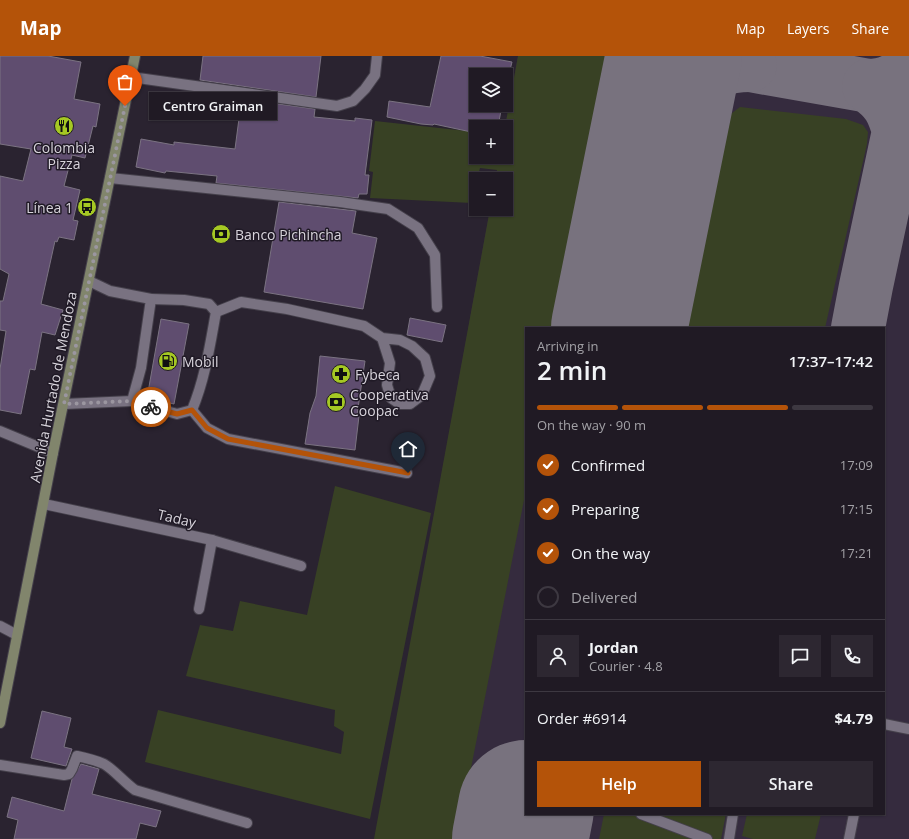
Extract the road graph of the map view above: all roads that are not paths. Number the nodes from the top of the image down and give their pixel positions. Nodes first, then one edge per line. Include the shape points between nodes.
1 (135, 56) edge
2 (377, 56) edge
3 (131, 77) junction
4 (110, 178) junction
5 (89, 281) junction
6 (152, 300) junction
7 (437, 307) dead end
8 (216, 312) junction
9 (382, 338) junction
10 (132, 401) junction
11 (64, 404) junction
12 (192, 410) junction
13 (0, 431) edge
14 (53, 453) junction
15 (408, 473) dead end
16 (44, 504) junction
17 (212, 540) junction
18 (301, 566) dead end
19 (199, 609) dead end
20 (0, 626) edge
21 (17, 635) junction
22 (0, 723) edge
23 (885, 724) edge
24 (909, 729) edge
25 (0, 765) edge
26 (644, 815) edge
27 (733, 815) edge
28 (854, 815) edge
29 (247, 823) dead end
30 (707, 839) edge
31 (728, 839) edge
32 (849, 839) edge

1 - 3 main road, Avenida Hurtado de Mendoza
2 - 3 street via 375,75 365,89 353,101 337,106
3 - 4 main road, Avenida Hurtado de Mendoza
4 - 5 main road, Avenida Hurtado de Mendoza
4 - 7 street via 388,209 418,228 435,255
5 - 6 street via 110,292
5 - 11 main road, Avenida Hurtado de Mendoza
6 - 8 street via 184,300 209,304
6 - 10 street via 142,368
8 - 9 street via 240,302 287,309 364,326
8 - 12 street via 200,391
9 - 9 street via 390,363 387,385 391,398 400,404 410,404 422,395 430,376 425,358 412,346 400,340
10 - 11 street
10 - 12 street via 177,414
11 - 14 main road, Avenida Hurtado de Mendoza
12 - 15 street via 207,428 228,439
13 - 14 street
14 - 16 main road, Avenida Hurtado de Mendoza
16 - 17 street, Taday
16 - 21 main road, Avenida Hurtado de Mendoza
17 - 18 street, Taday
17 - 19 street
20 - 21 street
21 - 22 main road, Avenida Hurtado de Mendoza
23 - 24 street
25 - 29 street via 64,775 69,774 76,756 86,758 105,764 135,790
26 - 30 street
27 - 31 street
28 - 32 street

